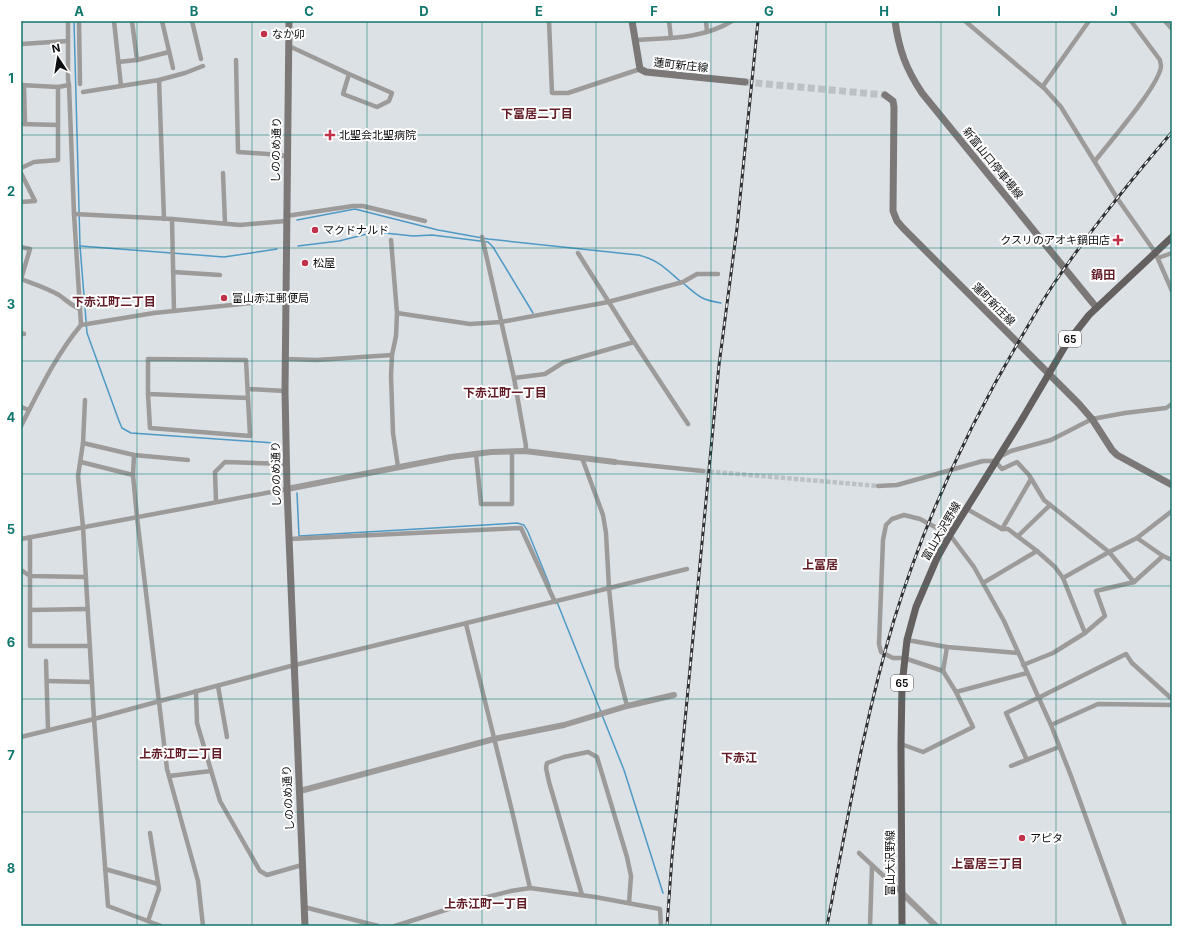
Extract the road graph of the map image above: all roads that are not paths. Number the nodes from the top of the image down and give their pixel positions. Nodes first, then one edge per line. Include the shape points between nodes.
1 (68, 21) edge
2 (79, 21) edge
3 (114, 21) edge
4 (132, 21) edge
5 (162, 21) edge
6 (192, 21) edge
7 (289, 21) edge
8 (549, 21) edge
9 (632, 21) edge
10 (669, 21) edge
11 (706, 21) edge
12 (732, 21) edge
13 (895, 21) edge
14 (965, 21) edge
15 (1089, 21) edge
16 (1131, 21) edge
17 (1165, 21) edge
18 (1172, 29) edge
19 (707, 32) junction
20 (671, 38) junction
21 (68, 40) junction
22 (636, 40) junction
23 (21, 44) edge
24 (289, 46) junction
25 (169, 52) junction
26 (201, 59) dead end
27 (137, 60) junction
28 (236, 60) dead end
29 (118, 62) junction
30 (203, 66) dead end
31 (173, 68) dead end
32 (640, 69) junction
33 (349, 74) junction
34 (159, 80) junction
35 (745, 82) tunnel mouth
36 (80, 84) dead end
37 (23, 85) edge
38 (69, 85) junction
39 (120, 86) junction
40 (1043, 86) junction
41 (58, 87) junction
42 (83, 92) dead end
43 (885, 95) dead end
44 (23, 124) edge
45 (58, 125) junction
46 (287, 157) junction
47 (1095, 161) junction
48 (21, 168) edge
49 (21, 173) edge
50 (222, 173) dead end
51 (21, 202) edge
52 (75, 214) junction
53 (164, 219) junction
54 (172, 219) junction
55 (286, 219) junction
56 (425, 221) dead end
57 (225, 223) junction
58 (482, 236) dead end
59 (1172, 237) edge
60 (391, 240) dead end
61 (21, 247) edge
62 (1172, 253) edge
63 (578, 254) dead end
64 (1157, 255) junction
65 (174, 272) junction
66 (718, 274) dead end
67 (220, 275) dead end
68 (21, 279) edge
69 (1172, 289) edge
70 (286, 298) junction
71 (608, 302) junction
72 (1096, 307) junction
73 (80, 309) junction
74 (174, 311) junction
75 (397, 313) junction
76 (501, 322) junction
77 (82, 325) junction
78 (634, 342) junction
79 (392, 355) junction
80 (285, 359) junction
81 (1048, 374) junction
82 (514, 378) junction
83 (248, 389) junction
84 (285, 391) junction
85 (148, 394) junction
86 (248, 398) junction
87 (85, 400) dead end
88 (1172, 404) edge
89 (21, 407) edge
90 (29, 410) junction
91 (1092, 419) junction
92 (688, 424) dead end
93 (21, 426) edge
94 (83, 442) junction
95 (512, 451) junction
96 (525, 451) junction
97 (476, 454) junction
98 (134, 455) junction
99 (582, 458) junction
100 (188, 460) dead end
101 (995, 461) junction
102 (81, 462) junction
103 (615, 462) joint
104 (286, 464) junction
105 (398, 466) junction
106 (703, 471) tunnel mouth
107 (133, 475) junction
108 (1031, 479) junction
109 (1172, 485) edge
110 (878, 486) tunnel mouth
111 (287, 489) junction
112 (216, 502) junction
113 (1050, 505) junction
114 (966, 509) junction
115 (1172, 511) edge
116 (138, 517) junction
117 (84, 527) junction
118 (1002, 529) junction
119 (950, 535) junction
120 (1018, 536) junction
121 (30, 537) junction
122 (1138, 538) junction
123 (21, 539) edge
124 (289, 539) junction
125 (1037, 551) junction
126 (1109, 552) junction
127 (1163, 556) junction
128 (1172, 560) edge
129 (21, 570) edge
130 (686, 570) dead end
131 (30, 576) junction
132 (86, 576) junction
133 (1063, 578) junction
134 (1134, 582) junction
135 (983, 583) junction
136 (609, 588) junction
137 (555, 602) junction
138 (88, 609) junction
139 (30, 610) junction
140 (466, 624) junction
141 (1085, 633) junction
142 (907, 640) junction
143 (90, 646) junction
144 (947, 647) junction
145 (1018, 653) junction
146 (904, 658) junction
147 (46, 661) dead end
148 (1023, 665) junction
149 (294, 666) junction
150 (944, 670) junction
151 (1027, 673) junction
152 (47, 681) junction
153 (92, 682) junction
154 (218, 686) junction
155 (196, 691) junction
156 (956, 692) junction
157 (674, 695) dead end
158 (1038, 698) junction
159 (1172, 699) edge
160 (160, 701) junction
161 (1172, 705) edge
162 (627, 706) junction
163 (94, 720) junction
164 (1051, 725) junction
165 (48, 730) junction
166 (21, 737) edge
167 (227, 737) dead end
168 (494, 739) junction
169 (901, 744) junction
170 (1060, 747) junction
171 (1026, 760) junction
172 (1011, 766) dead end
173 (211, 771) junction
174 (169, 776) junction
175 (300, 791) junction
176 (150, 833) dead end
177 (859, 853) dead end
178 (302, 865) junction
179 (872, 866) junction
180 (105, 869) junction
181 (158, 884) junction
182 (530, 888) junction
183 (902, 893) junction
184 (582, 895) junction
185 (629, 903) junction
186 (304, 907) junction
187 (148, 921) junction
188 (161, 926) edge
189 (203, 926) edge
190 (305, 926) edge
191 (378, 926) edge
192 (395, 926) edge
193 (660, 926) edge
194 (870, 926) edge
195 (902, 926) edge
196 (936, 926) edge
197 (1125, 926) edge

1 - 21 street
2 - 36 street
3 - 29 street
4 - 27 street
5 - 25 street
6 - 26 street
7 - 24 main road, しののめ通り
8 - 32 street via 552,93 568,93
9 - 22 main road, 蓮町新庄線
10 - 20 street
11 - 19 street
12 - 19 street
13 - 72 main road, 新富山口停車場線 via 897,39 904,60 922,93
14 - 40 street
15 - 40 street
16 - 47 street via 1160,60 1161,67 1156,80 1139,106
17 - 18 street
19 - 20 street
20 - 22 street
21 - 23 street
21 - 38 street
22 - 32 main road, 蓮町新庄線
24 - 33 street
24 - 46 main road, しののめ通り
25 - 27 street
25 - 31 street
27 - 29 street
28 - 46 street via 238,152
29 - 39 street
30 - 34 street
32 - 35 main road, 蓮町新庄線 via 653,73
33 - 33 street via 343,94 377,107 389,101 392,93
34 - 39 street
34 - 53 street
37 - 41 street
37 - 44 street
38 - 41 street
38 - 52 street
39 - 42 street
40 - 47 street via 1061,107
41 - 45 street
43 - 81 main road, 蓮町新庄線 via 893,101 894,107 893,211 898,221
44 - 45 street
45 - 48 street via 58,160 34,162
46 - 55 main road, しののめ通り
47 - 64 street via 1117,198
49 - 51 street via 35,201
50 - 57 street
52 - 53 street
52 - 73 street
53 - 54 street
54 - 57 street
54 - 65 street
55 - 56 street via 363,206
55 - 57 street
55 - 70 main road, しののめ通り
58 - 76 street
59 - 64 main road, 富山大沢野線 / 65
60 - 75 street
61 - 68 street via 30,249
62 - 64 street
63 - 71 street
64 - 69 street
64 - 72 main road, 富山大沢野線 / 65
65 - 67 street
65 - 74 street
66 - 71 street via 697,274 683,282
68 - 73 street via 58,295
70 - 74 street
70 - 80 main road, しののめ通り
71 - 76 street
71 - 78 street
72 - 81 main road, 富山大沢野線 / 65 via 1067,343
73 - 77 street
74 - 77 street
75 - 76 street via 470,324
75 - 79 street
76 - 82 street
77 - 90 street via 51,367
78 - 82 street via 564,362 545,374
78 - 92 street
79 - 80 street via 316,360
79 - 105 street via 393,433
80 - 84 main road, しののめ通り
81 - 91 main road, 蓮町新庄線
81 - 101 main road, 富山大沢野線 / 65
82 - 96 street
83 - 84 street
83 - 85 street via 246,360 148,360
83 - 86 street
84 - 104 main road, しののめ通り
85 - 86 street
85 - 86 street via 150,428 250,436
87 - 94 street
88 - 91 street via 1166,408
89 - 90 street
90 - 93 street
91 - 101 street via 1051,440 1004,454
91 - 109 main road, 蓮町新庄線 via 1118,455
94 - 98 street
94 - 102 street
95 - 96 street
95 - 97 street
95 - 97 street via 512,504 481,504
96 - 99 street
97 - 105 street
98 - 100 street
98 - 107 street
99 - 103 street
99 - 136 street via 603,515
101 - 108 street via 1002,469 1017,462
101 - 110 street via 983,461 897,485
101 - 114 main road, 富山大沢野線 / 65
102 - 107 street
102 - 117 street via 78,476
103 - 106 street
104 - 111 main road, しののめ通り
104 - 112 street via 225,462 215,472
105 - 111 street
107 - 116 street
108 - 113 street
108 - 118 street
111 - 112 street
111 - 124 main road, しののめ通り
112 - 116 street
113 - 120 street
113 - 126 street
114 - 118 street
114 - 119 main road, 富山大沢野線 / 65
115 - 122 street
116 - 117 street
116 - 160 street
117 - 121 street
117 - 132 street
118 - 120 street via 1008,529
119 - 135 street
119 - 142 main road, 富山大沢野線 / 65 via 916,607
119 - 146 street via 920,519 904,516 892,519 886,525 883,540 881,652 893,658
120 - 125 street
121 - 123 street
121 - 131 street
122 - 126 street
122 - 127 street
124 - 137 street via 521,528
124 - 149 main road, しののめ通り
125 - 133 street
125 - 135 street
126 - 133 street
126 - 134 street
127 - 128 street
127 - 134 street
129 - 131 street
130 - 136 street
131 - 132 street
131 - 139 street
132 - 138 street
133 - 141 street
134 - 141 street via 1096,591 1105,616
135 - 145 street
136 - 137 street
136 - 162 street via 617,668
137 - 140 street
138 - 139 street
138 - 143 street
139 - 143 street via 30,646
140 - 149 street
140 - 168 street
141 - 148 street via 1053,653
142 - 144 street
142 - 146 main road, 富山大沢野線 / 65
143 - 153 street
144 - 145 street
144 - 150 street
145 - 148 street
146 - 150 street
146 - 169 main road, 富山大沢野線 / 65
147 - 152 street
148 - 151 street
149 - 154 street
149 - 175 main road, しののめ通り
150 - 156 street
151 - 156 street
151 - 158 street
152 - 153 street
152 - 165 street
153 - 163 street
154 - 155 street
154 - 167 street
155 - 160 street
155 - 173 street via 197,723
156 - 169 street via 973,726 923,752
157 - 162 street
158 - 159 street via 1126,654 1132,663
158 - 164 street
158 - 171 street via 1006,713
160 - 163 street
160 - 174 street
161 - 164 street via 1098,704
162 - 168 street via 564,725
163 - 165 street
163 - 180 street
164 - 170 street
165 - 166 street
168 - 175 street
168 - 182 street
169 - 183 main road, 富山大沢野線 / 65
170 - 171 street
170 - 197 street
171 - 172 street
173 - 174 street
173 - 178 street via 220,801 260,871 267,875
174 - 189 street via 198,881
175 - 178 main road, しののめ通り
176 - 181 street
177 - 179 street
178 - 186 main road, しののめ通り
179 - 183 street
179 - 194 street
180 - 181 street
180 - 187 street via 108,906
181 - 187 street via 159,889
182 - 184 street
182 - 192 street via 483,898
183 - 195 main road, 富山大沢野線 / 65
183 - 196 street
184 - 185 street
184 - 185 street via 546,768 547,763 588,752 597,757 627,857 631,876
185 - 193 street via 660,909
186 - 190 main road, しののめ通り
186 - 191 street
187 - 188 street

